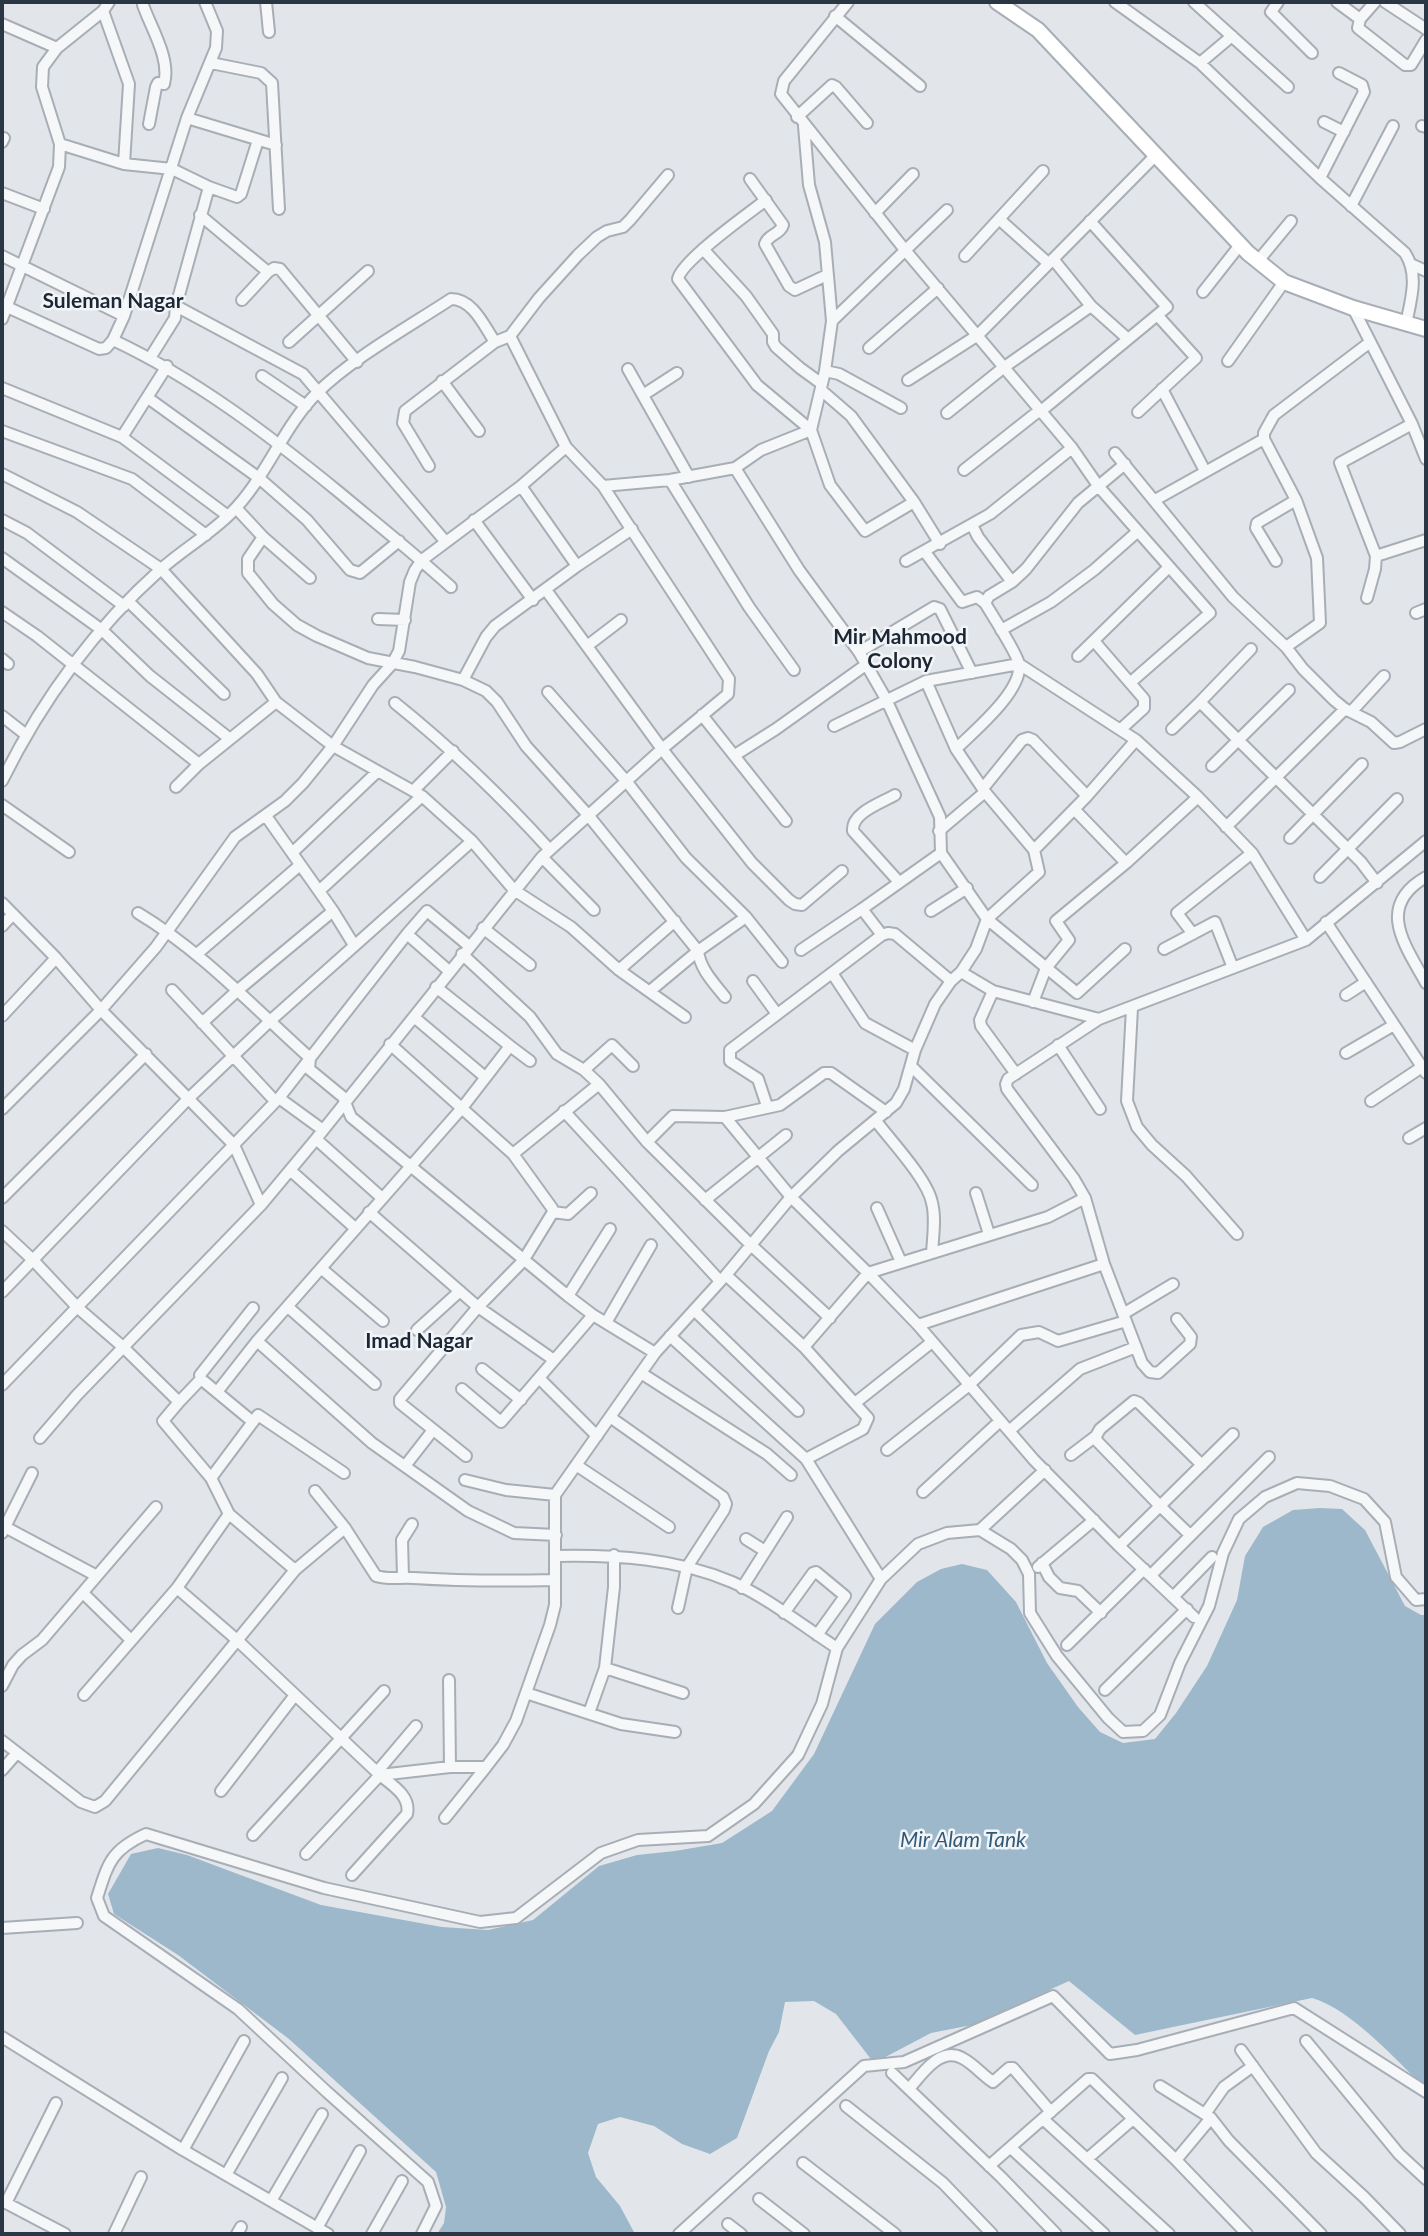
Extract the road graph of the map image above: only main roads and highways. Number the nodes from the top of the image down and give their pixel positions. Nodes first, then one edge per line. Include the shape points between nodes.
1 (997, 2) edge
2 (1426, 329) edge

1 - 2 main road via 1038,30 1240,245 1284,282

